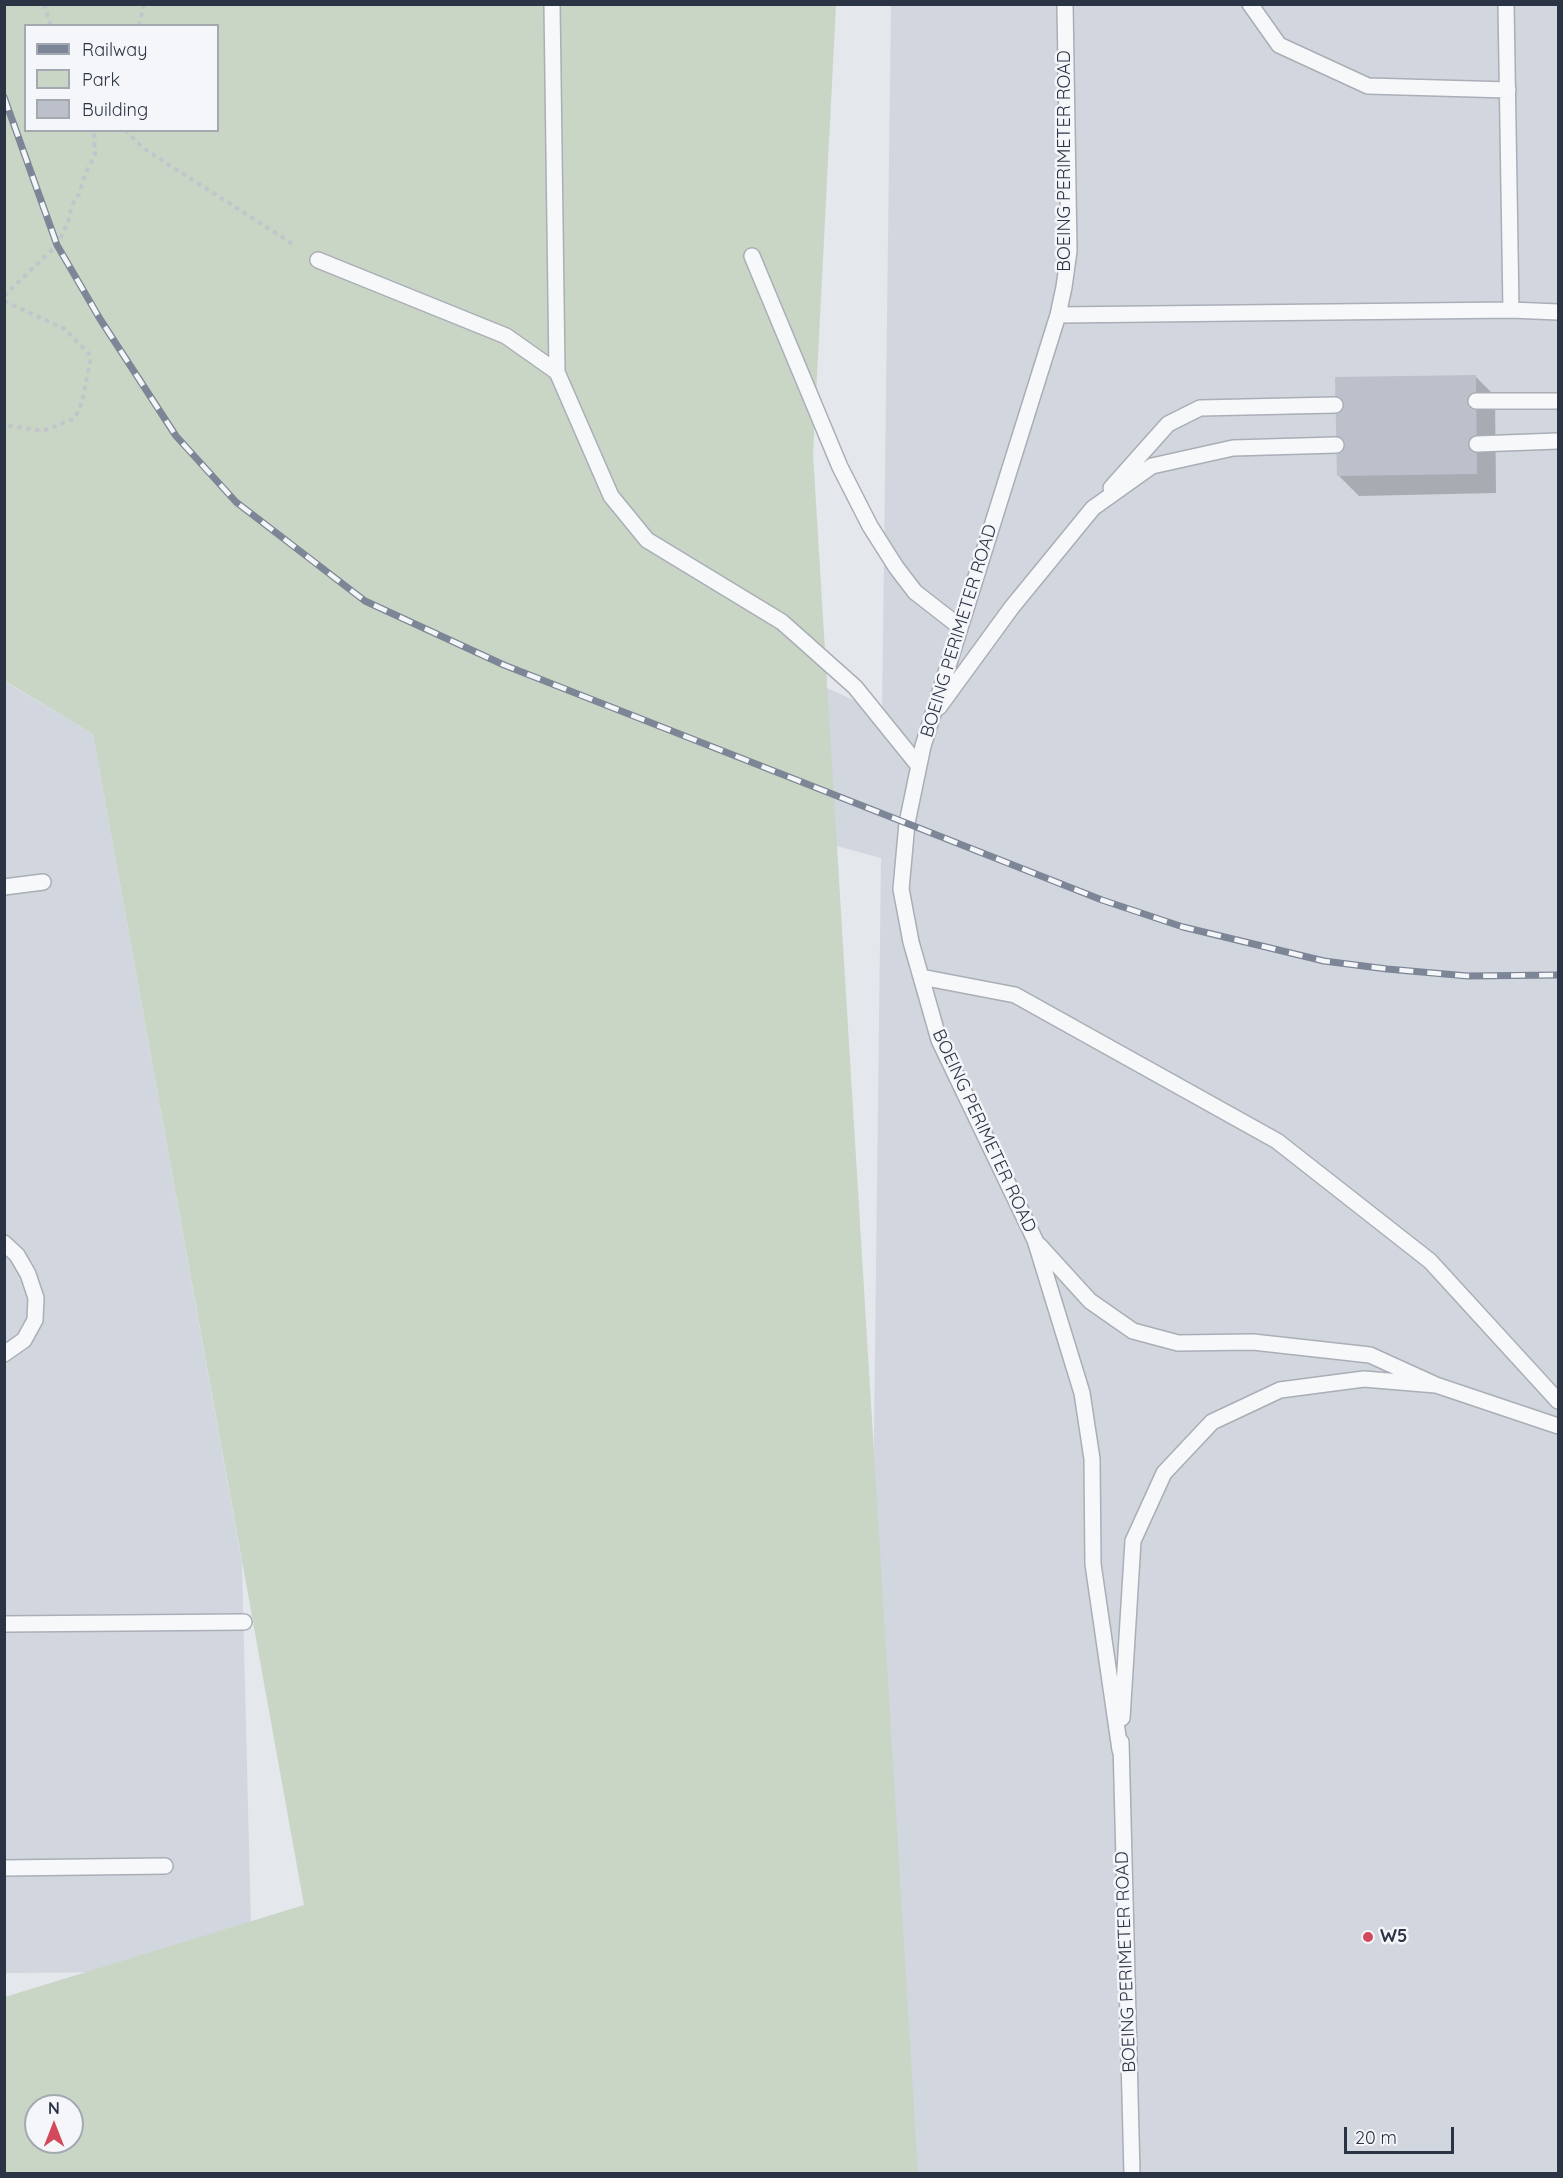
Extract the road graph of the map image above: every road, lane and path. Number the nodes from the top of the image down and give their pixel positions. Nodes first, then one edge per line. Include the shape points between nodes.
1 (44, 4) edge
2 (144, 4) edge
3 (552, 4) edge
4 (1065, 4) edge
5 (1250, 4) edge
6 (1506, 4) edge
7 (50, 24) edge
8 (139, 24) edge
9 (1508, 90) junction
10 (94, 132) edge
11 (127, 132) edge
12 (752, 256) dead end
13 (318, 260) joint
14 (4, 296) edge
15 (4, 301) edge
16 (1511, 310) junction
17 (1558, 312) edge
18 (1058, 315) junction
19 (557, 372) junction
20 (1476, 401) dead end
21 (1558, 401) edge
22 (1335, 405) dead end
23 (4, 425) edge
24 (1558, 441) edge
25 (1476, 444) dead end
26 (1336, 445) dead end
27 (1093, 508) junction
28 (960, 627) junction
29 (932, 717) junction
30 (918, 765) junction
31 (43, 882) dead end
32 (4, 887) edge
33 (921, 977) junction
34 (1035, 1240) junction
35 (4, 1244) edge
36 (4, 1354) edge
37 (1436, 1385) junction
38 (1558, 1401) edge
39 (1558, 1426) edge
40 (244, 1622) dead end
41 (4, 1624) edge
42 (1120, 1750) junction
43 (165, 1866) dead end
44 (4, 1868) edge
45 (1132, 2174) edge

1 - 7 path
2 - 8 path
3 - 19 lane
4 - 18 lane, BOEING PERIMETER ROAD via 1069,251
5 - 9 lane via 1280,45 1368,86
6 - 9 lane
9 - 16 lane
10 - 14 path via 95,155 57,245
11 - 13 path via 143,148
12 - 28 lane via 840,467 870,526 915,592
13 - 19 lane via 506,336
15 - 23 path via 65,329 90,356 82,402 75,418 43,431
16 - 17 lane
16 - 18 lane
18 - 28 lane, BOEING PERIMETER ROAD
19 - 30 lane via 610,496 647,540 782,622 855,687
20 - 21 lane
22 - 27 lane via 1200,408 1168,424
24 - 25 lane
26 - 27 lane via 1233,448 1152,466
27 - 29 lane via 1012,607
28 - 29 lane, BOEING PERIMETER ROAD
29 - 30 lane, BOEING PERIMETER ROAD
30 - 33 lane, BOEING PERIMETER ROAD via 907,823 901,890
31 - 32 lane
33 - 34 lane, BOEING PERIMETER ROAD via 939,1040
33 - 38 lane via 1015,995 1277,1141 1430,1260
34 - 37 lane, BOEING PERIMETER ROAD via 1090,1301 1133,1331 1178,1343 1253,1342 1370,1355
34 - 42 lane, BOEING PERIMETER ROAD via 1082,1393 1092,1460 1093,1564
35 - 36 lane via 17,1255 36,1298 35,1320 24,1340
37 - 39 lane, BOEING PERIMETER ROAD
37 - 42 lane, BOEING PERIMETER ROAD via 1365,1378 1280,1390 1212,1422 1164,1473 1133,1541
40 - 41 lane
42 - 45 lane, BOEING PERIMETER ROAD
43 - 44 lane

